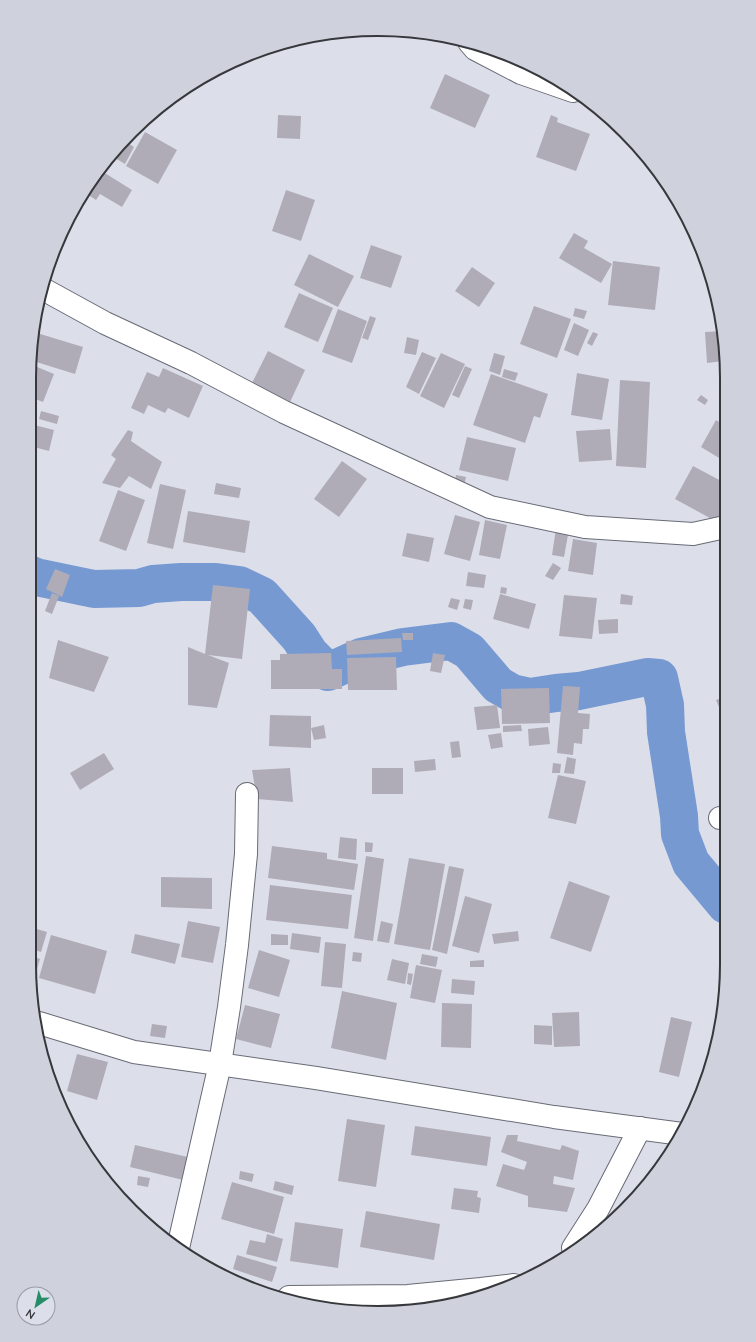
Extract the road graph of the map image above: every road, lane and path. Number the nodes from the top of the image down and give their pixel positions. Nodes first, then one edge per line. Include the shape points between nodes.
1 (480, 52) edge
2 (551, 84) edge
3 (47, 294) edge
4 (720, 528) edge
5 (246, 794) dead end
6 (42, 1024) edge
7 (220, 1064) junction
8 (640, 1128) junction
9 (675, 1133) edge
10 (578, 1241) edge
11 (179, 1242) edge
12 (481, 1290) edge
13 (302, 1297) edge

1 - 2 street via 521,73
3 - 4 street via 191,362 284,412 490,507 585,527 693,534
5 - 7 street via 243,888
6 - 7 street via 134,1052
7 - 8 street via 554,1117
7 - 11 street
8 - 9 street
8 - 10 street via 598,1210
12 - 13 street via 408,1296

